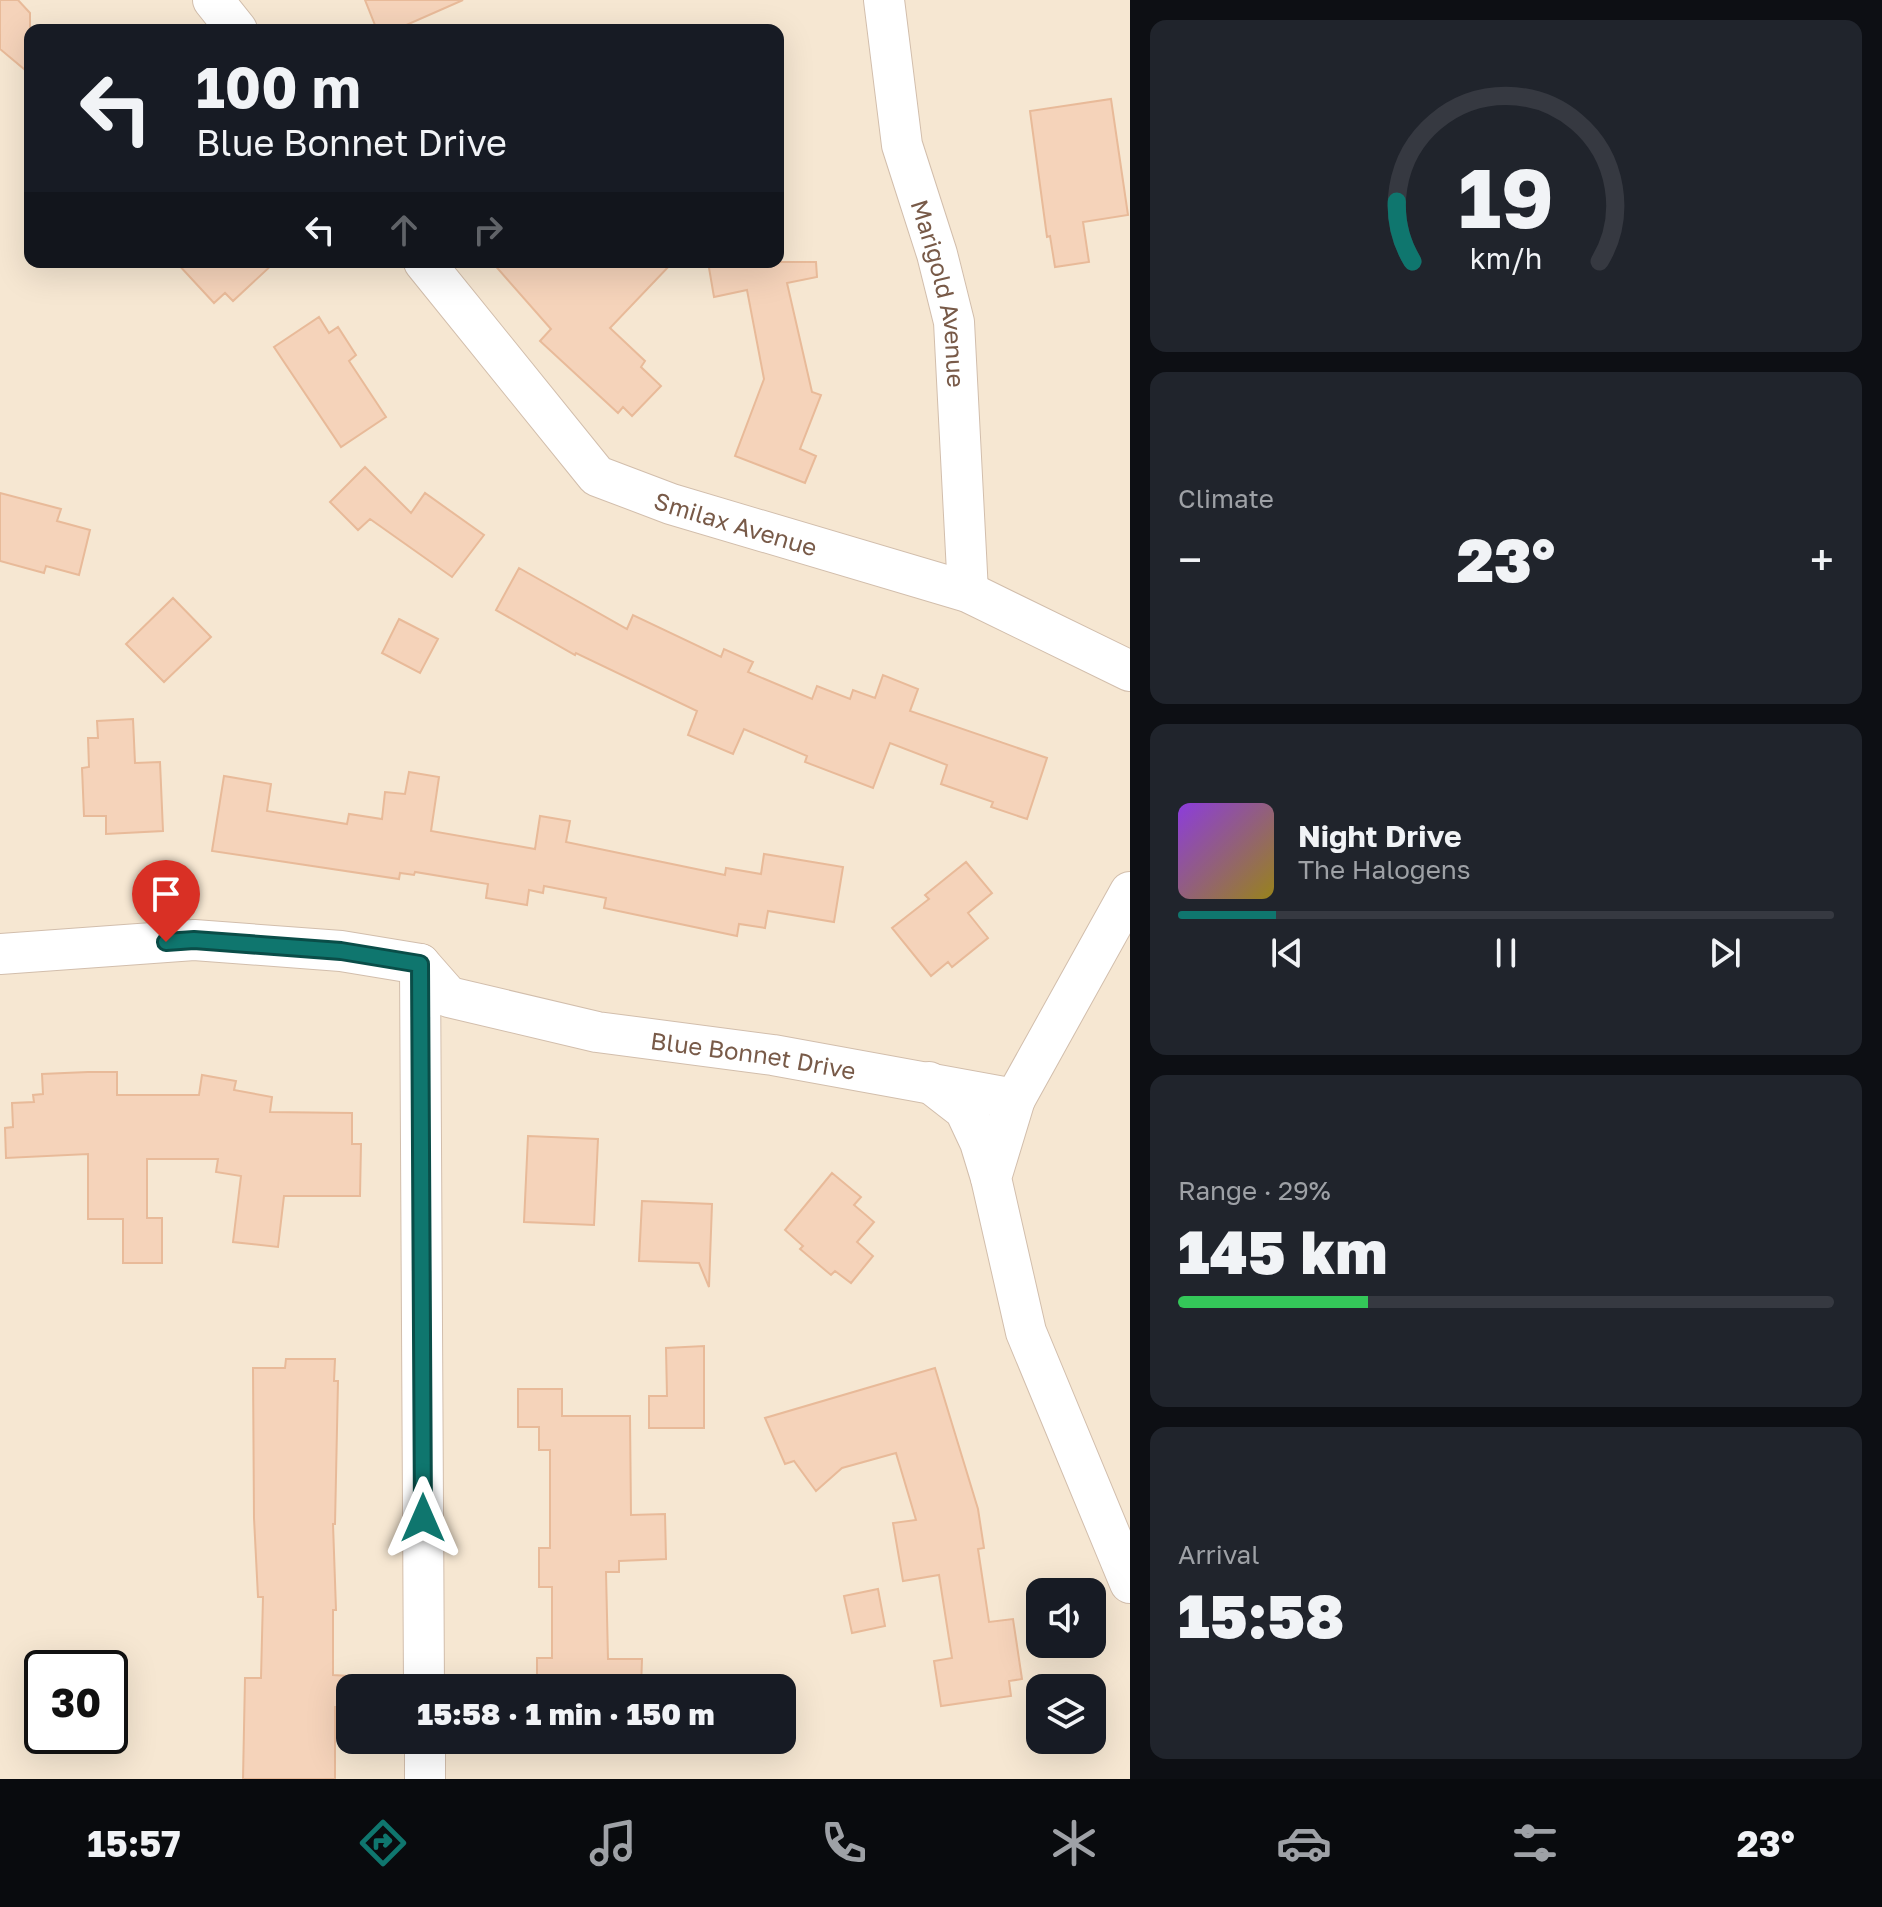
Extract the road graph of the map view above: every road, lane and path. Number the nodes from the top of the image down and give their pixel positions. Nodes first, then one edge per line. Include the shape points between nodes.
1 (213, 0) edge
2 (884, 0) edge
3 (232, 24) edge
4 (429, 268) edge
5 (968, 592) junction
6 (1130, 671) edge
7 (1130, 892) edge
8 (0, 954) edge
9 (420, 964) junction
10 (929, 1082) junction
11 (1015, 1099) junction
12 (991, 1178) junction
13 (1130, 1583) edge
14 (424, 1674) edge
15 (425, 1754) edge
16 (425, 1779) edge

1 - 3 street
2 - 5 street, Marigold Avenue via 902,145 954,322
4 - 5 street, Smilax Avenue via 597,476 671,504
5 - 6 street, Smilax Avenue
7 - 11 street
8 - 9 street via 194,940 341,951
9 - 10 street, Blue Bonnet Drive via 449,997 597,1032
9 - 14 street
10 - 11 street, Blue Bonnet Drive
10 - 12 street via 965,1110
11 - 12 street
12 - 13 street via 1026,1332
15 - 16 street

